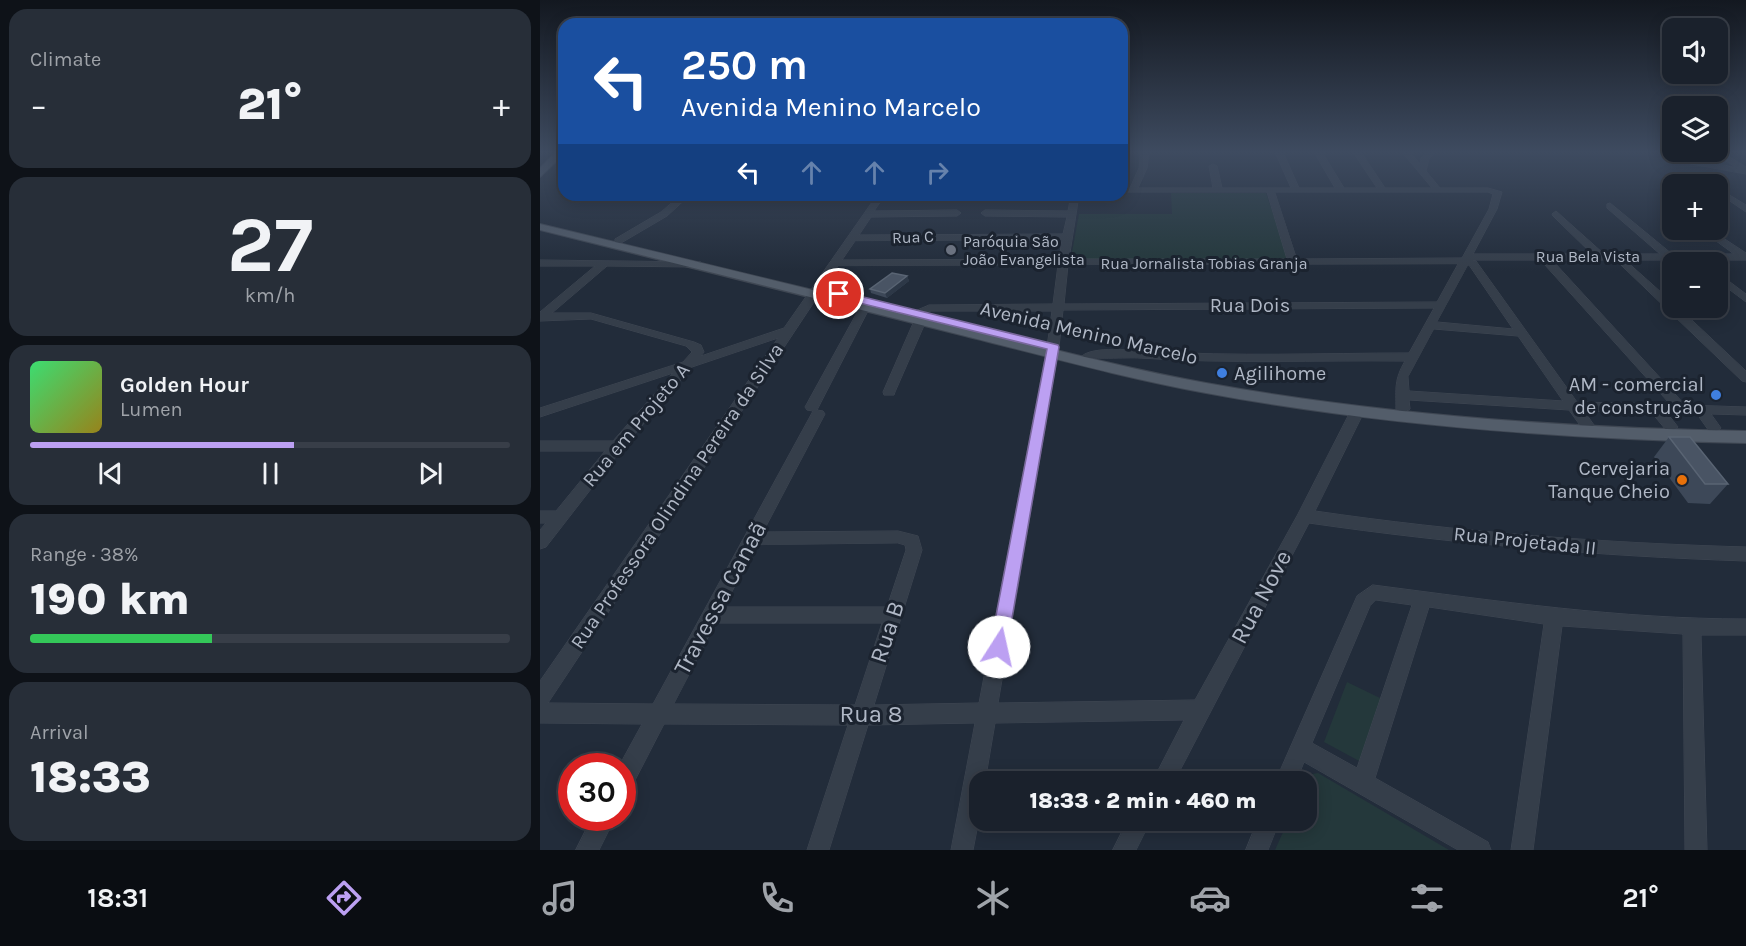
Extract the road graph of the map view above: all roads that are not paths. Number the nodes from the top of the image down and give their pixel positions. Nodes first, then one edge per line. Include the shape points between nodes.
1 (1271, 192) edge
2 (1493, 192) edge
3 (1728, 197) edge
4 (679, 201) edge
5 (877, 201) edge
6 (1074, 201) edge
7 (1610, 206) dead end
8 (1746, 209) edge
9 (957, 213) dead end
10 (985, 213) dead end
11 (868, 214) junction
12 (1072, 214) junction
13 (1556, 214) dead end
14 (540, 225) edge
15 (1067, 237) junction
16 (851, 238) junction
17 (1720, 240) edge
18 (618, 241) junction
19 (1662, 253) edge
20 (670, 255) junction
21 (1600, 256) junction
22 (1728, 259) edge
23 (1746, 259) edge
24 (1630, 260) junction
25 (1662, 260) edge
26 (1467, 261) junction
27 (1293, 262) junction
28 (1728, 262) edge
29 (540, 263) edge
30 (836, 263) junction
31 (1064, 263) junction
32 (1549, 263) junction
33 (604, 264) junction
34 (644, 264) junction
35 (698, 264) junction
36 (1728, 284) edge
37 (816, 292) junction
38 (1662, 295) edge
39 (1746, 299) edge
40 (1442, 305) junction
41 (1059, 307) junction
42 (865, 308) junction
43 (541, 317) edge
44 (917, 317) junction
45 (1684, 318) edge
46 (1430, 325) junction
47 (788, 330) junction
48 (1523, 333) junction
49 (1053, 350) junction
50 (1088, 356) junction
51 (1413, 357) junction
52 (686, 365) junction
53 (1746, 378) edge
54 (889, 392) dead end
55 (1402, 402) junction
56 (1575, 406) junction
57 (1656, 409) junction
58 (1682, 410) junction
59 (1701, 410) junction
60 (1746, 411) edge
61 (540, 413) edge
62 (1356, 415) junction
63 (1442, 420) junction
64 (1587, 424) junction
65 (1671, 427) junction
66 (1714, 428) junction
67 (1746, 429) edge
68 (1467, 431) junction
69 (1746, 436) edge
70 (540, 446) edge
71 (617, 446) junction
72 (1746, 446) edge
73 (1305, 516) junction
74 (540, 517) edge
75 (560, 517) junction
76 (752, 539) junction
77 (540, 542) edge
78 (1746, 554) edge
79 (1423, 599) junction
80 (711, 615) junction
81 (891, 615) junction
82 (1554, 617) junction
83 (1692, 627) junction
84 (1746, 627) edge
85 (540, 698) edge
86 (1201, 710) junction
87 (660, 712) junction
88 (988, 712) junction
89 (540, 713) edge
90 (861, 715) junction
91 (1299, 747) junction
92 (636, 756) edge
93 (1168, 771) edge
94 (1289, 771) edge
95 (1363, 783) junction
96 (597, 831) edge
97 (1134, 831) edge
98 (1265, 831) edge
99 (586, 850) edge
100 (818, 850) edge
101 (962, 850) edge
102 (1124, 850) edge
103 (1257, 850) edge
104 (1480, 850) edge
105 (1522, 850) edge
106 (1696, 850) edge

1 - 27 street
2 - 26 street via 1499,194
3 - 8 street
4 - 18 street
5 - 11 street, Rua Professora Olindina Pereira da Silva
6 - 12 street
7 - 19 street
9 - 11 street
10 - 12 street
11 - 16 street, Rua Professora Olindina Pereira da Silva
12 - 15 street
13 - 21 street
14 - 18 main road, Avenida Menino Marcelo
14 - 20 main road, Avenida Menino Marcelo
15 - 16 street, Rua C
15 - 31 street
16 - 30 street, Rua Professora Olindina Pereira da Silva
17 - 23 street
18 - 20 main road, Avenida Menino Marcelo
20 - 34 main road
20 - 35 main road, Avenida Menino Marcelo
20 - 37 main road, Avenida Menino Marcelo
21 - 24 street, Rua Bela Vista
21 - 26 street, Rua Bela Vista
22 - 23 street, Rua Bela Vista
23 - 28 street
24 - 25 street, Rua Bela Vista
24 - 32 street, Rua Bela Vista
24 - 38 street
26 - 27 street, Rua Jornalista Tobias Granja
26 - 32 street, Rua Bela Vista
26 - 40 street
26 - 48 street
27 - 31 street, Rua Jornalista Tobias Granja
29 - 33 street
30 - 31 street, Rua Jornalista Tobias Granja
30 - 37 street, Rua Professora Olindina Pereira da Silva
31 - 41 street
32 - 58 street
33 - 34 street
33 - 43 street
34 - 35 street
35 - 37 main road, Avenida Menino Marcelo
36 - 39 street
37 - 42 main road, Avenida Menino Marcelo
37 - 44 main road, Avenida Menino Marcelo
37 - 47 street, Rua Professora Olindina Pereira da Silva
40 - 41 street, Rua Dois
40 - 46 street
41 - 44 street, Rua Dois via 929,308
41 - 49 street
42 - 44 main road, Avenida Menino Marcelo
42 - 76 street, Travessa Canaã
43 - 52 street, Rua em Projeto A via 591,316 690,344 698,352
44 - 49 main road, Avenida Menino Marcelo
44 - 54 street
45 - 53 street
46 - 48 street
46 - 51 street
47 - 52 street
47 - 85 street, Rua Professora Olindina Pereira da Silva
48 - 56 street
49 - 50 main road, Avenida Menino Marcelo
49 - 62 main road, Avenida Menino Marcelo via 1204,387
49 - 88 street
50 - 51 street via 1116,353
50 - 55 main road, Avenida Menino Marcelo via 1264,391
51 - 55 street via 1401,381
52 - 61 street
52 - 71 street, Rua em Projeto A
55 - 56 street
55 - 64 main road, Avenida Menino Marcelo via 1528,422
56 - 57 street
56 - 64 street
57 - 58 street
57 - 65 street
58 - 59 street
59 - 60 street
59 - 66 street
62 - 63 main road, Avenida Menino Marcelo
62 - 68 main road
62 - 73 street, Rua Nove
63 - 68 main road
63 - 69 main road, Avenida Menino Marcelo via 1593,434
64 - 65 main road, Avenida Menino Marcelo
65 - 66 main road, Avenida Menino Marcelo
66 - 67 main road, Avenida Menino Marcelo
68 - 72 main road
70 - 71 street
71 - 75 street, Rua em Projeto A
73 - 78 street, Rua Projetada II via 1636,552
73 - 86 street, Rua Nove
74 - 75 street
75 - 77 street, Rua em Projeto A
76 - 80 street, Travessa Canaã
76 - 81 street, Rua B via 898,537 912,541 914,550
79 - 82 street
79 - 91 street via 1383,592 1367,596
79 - 95 street
80 - 81 street
80 - 87 street, Travessa Canaã
81 - 90 street, Rua B
82 - 83 street
82 - 105 street
83 - 84 street
83 - 106 street
86 - 88 street, Rua 8
86 - 93 street, Rua Nove
87 - 89 street, Rua 8
87 - 90 street, Rua 8
87 - 92 street, Travessa Canaã
88 - 90 street, Rua 8
88 - 101 street
90 - 100 street, Rua B
91 - 94 street
91 - 95 street
95 - 104 street
96 - 99 street
97 - 102 street
98 - 103 street

